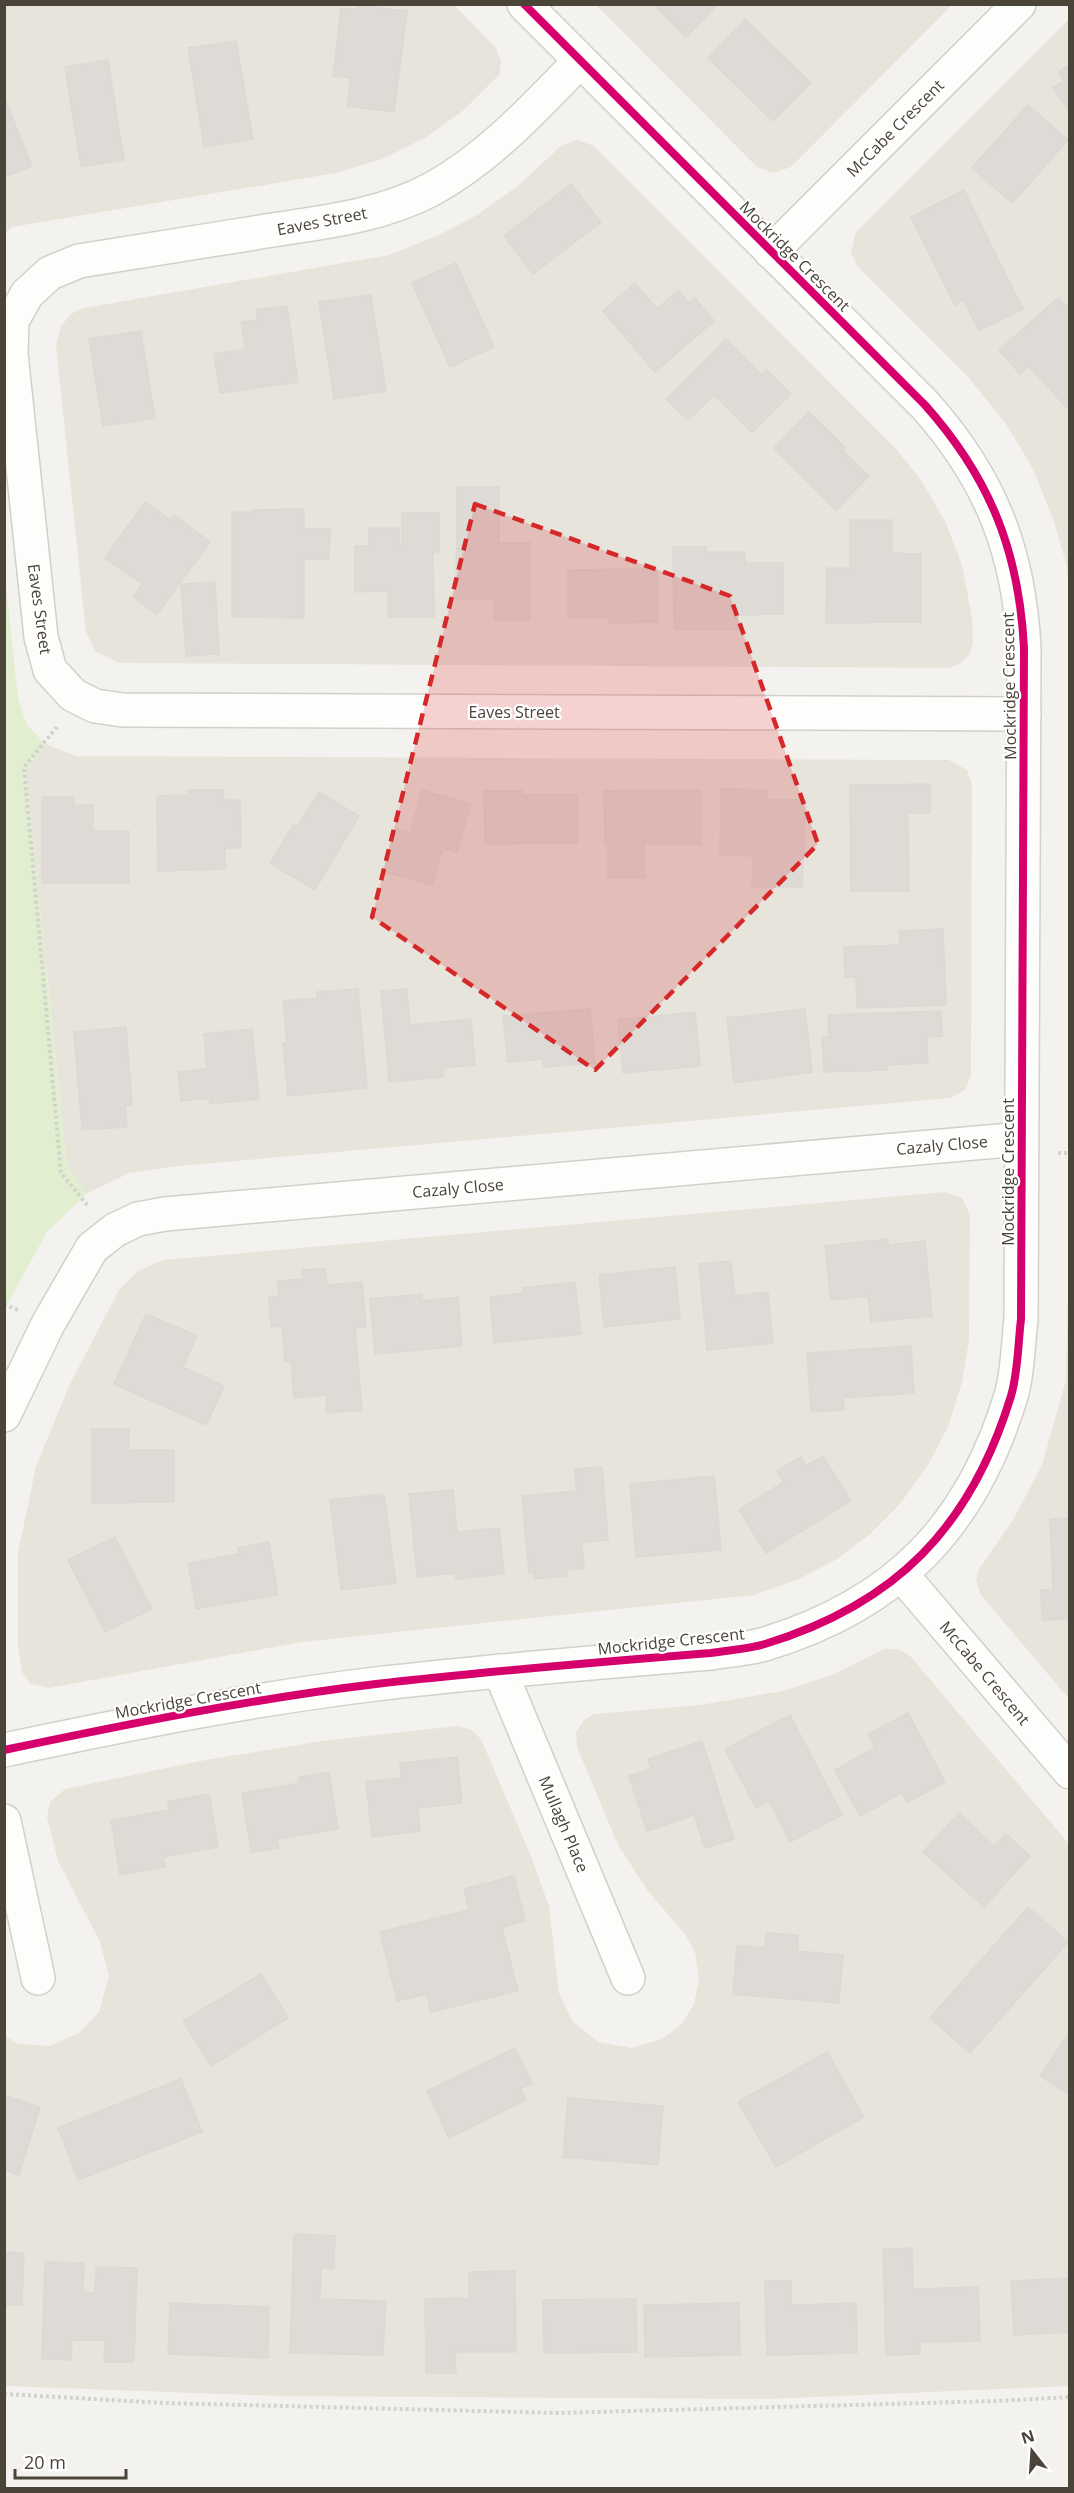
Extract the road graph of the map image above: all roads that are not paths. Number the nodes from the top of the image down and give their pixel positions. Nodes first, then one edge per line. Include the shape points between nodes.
1 (524, 4) edge
2 (1019, 4) edge
3 (580, 61) junction
4 (771, 252) junction
5 (1024, 714) junction
6 (1021, 1139) junction
7 (4, 1415) edge
8 (901, 1574) junction
9 (500, 1671) junction
10 (4, 1750) edge
11 (1070, 1772) edge
12 (4, 1821) edge
13 (38, 1978) dead end
14 (628, 1978) dead end

1 - 3 street, Mockridge Crescent
2 - 4 street, McCabe Crescent
3 - 4 street, Mockridge Crescent
3 - 5 street, Eaves Street via 514,129 473,162 421,193 381,210 330,222 80,261 50,273 27,294 12,321 10,354 41,637 50,670 73,695 95,706 123,710
4 - 5 street, Mockridge Crescent via 925,405 969,460 986,491 1000,521 1018,584 1024,648
5 - 6 street, Mockridge Crescent
6 - 7 street, Cazaly Close via 138,1219 92,1248 28,1362
6 - 8 street, Mockridge Crescent via 1021,1319 1011,1394 985,1467 970,1495 949,1524
8 - 9 street, Mockridge Crescent via 860,1604 813,1627 763,1644 711,1653
8 - 11 street, McCabe Crescent
9 - 10 street, Mockridge Crescent via 253,1701
9 - 14 street, Mullagh Place
12 - 13 street

